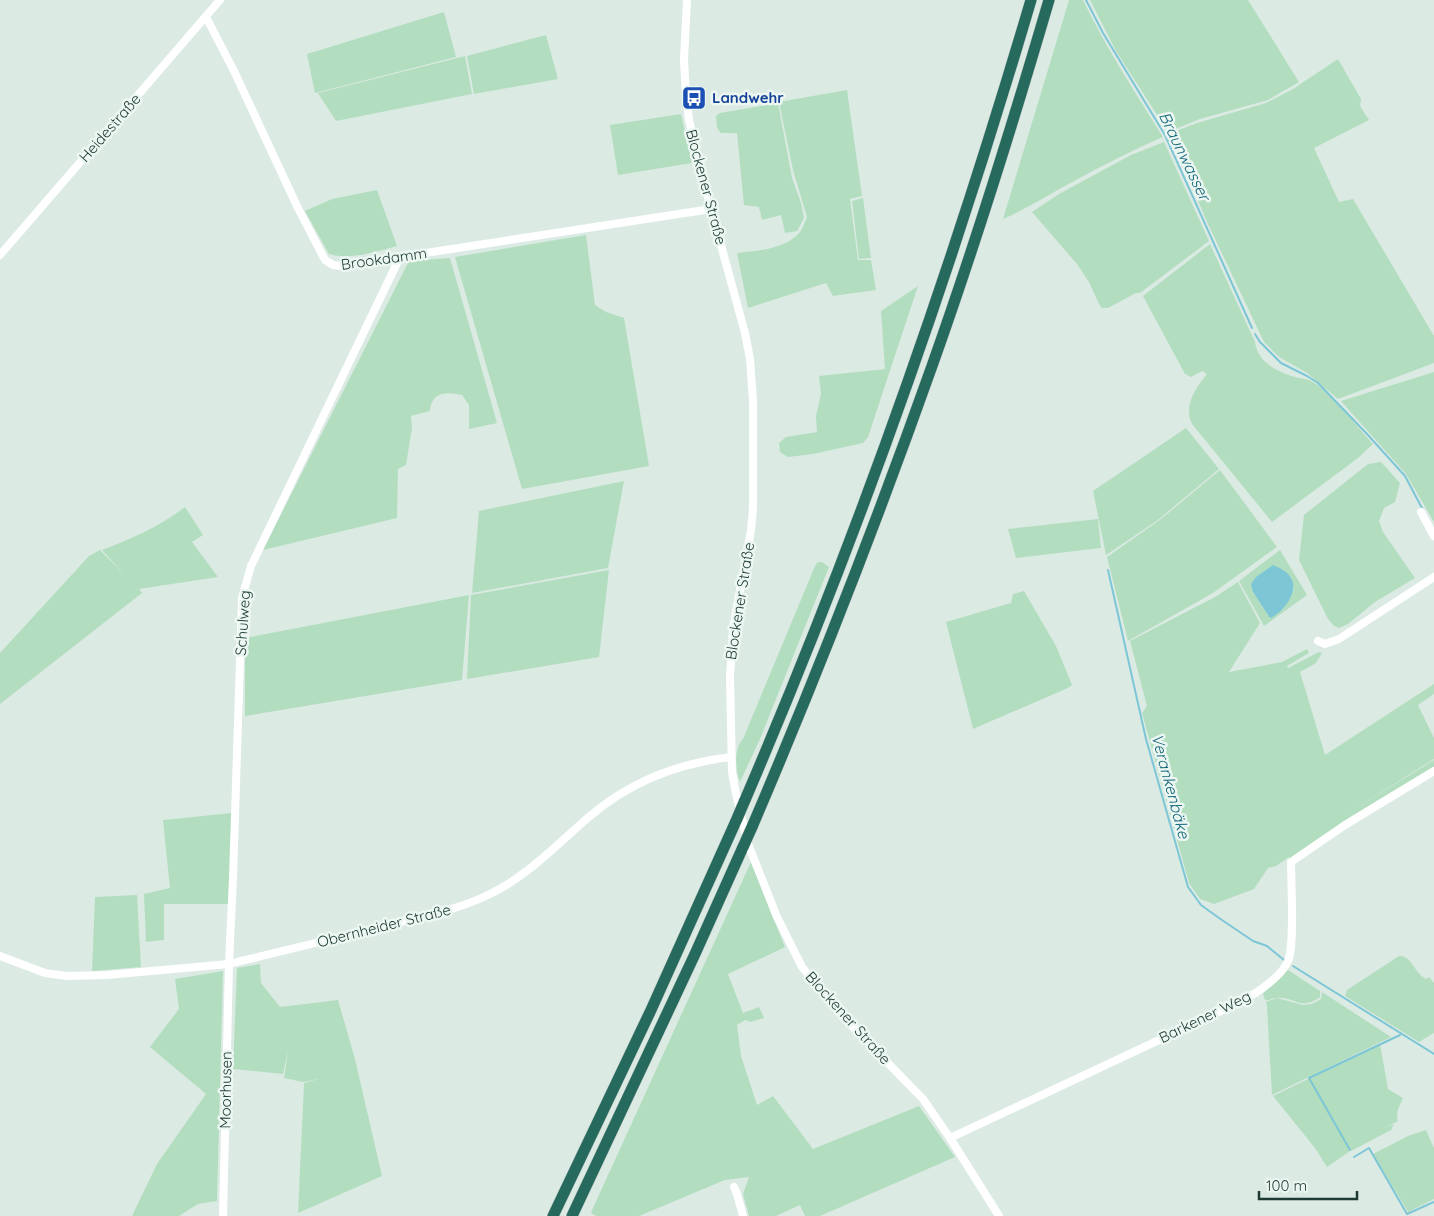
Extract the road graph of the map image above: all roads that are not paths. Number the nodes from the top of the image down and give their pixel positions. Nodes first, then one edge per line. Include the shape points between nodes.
1 (220, 0) edge
2 (687, 0) edge
3 (1032, 0) edge
4 (1049, 0) edge
5 (206, 17) junction
6 (711, 209) junction
7 (0, 255) edge
8 (400, 257) junction
9 (1421, 512) dead end
10 (1434, 536) edge
11 (1434, 578) edge
12 (1318, 641) dead end
13 (731, 757) junction
14 (1434, 771) edge
15 (0, 956) edge
16 (229, 964) junction
17 (950, 1138) junction
18 (734, 1187) dead end
19 (223, 1216) edge
20 (553, 1216) edge
21 (572, 1216) edge
22 (744, 1216) edge
23 (1000, 1216) edge

1 - 5 street, Heidestraße
2 - 6 street, Blockener Straße via 686,102 693,143
3 - 20 highway, bridge via 948,268 894,422 795,682 651,1010
4 - 21 highway, bridge via 933,365 864,553 752,827
5 - 7 street, Heidestraße
5 - 8 street, Brookdamm via 325,260 333,266 341,266
6 - 8 street, Brookdamm
6 - 13 street, Blockener Straße via 745,333 753,401 752,516 731,646
8 - 16 street, Schulweg via 251,566 242,598
9 - 10 street
11 - 12 street via 1340,639 1325,644
13 - 16 street, Obernheider Straße via 671,770 635,785 590,816 539,862 514,880 476,900
13 - 17 street, Blockener Straße via 748,844 795,955 842,1016 923,1099
14 - 17 street, Barkener Weg via 1291,862 1289,958 1271,981 1253,995
15 - 16 street, Obernheider Straße via 44,973 67,976
16 - 19 street, Moorhusen
17 - 23 street, Blockener Straße
18 - 22 street

